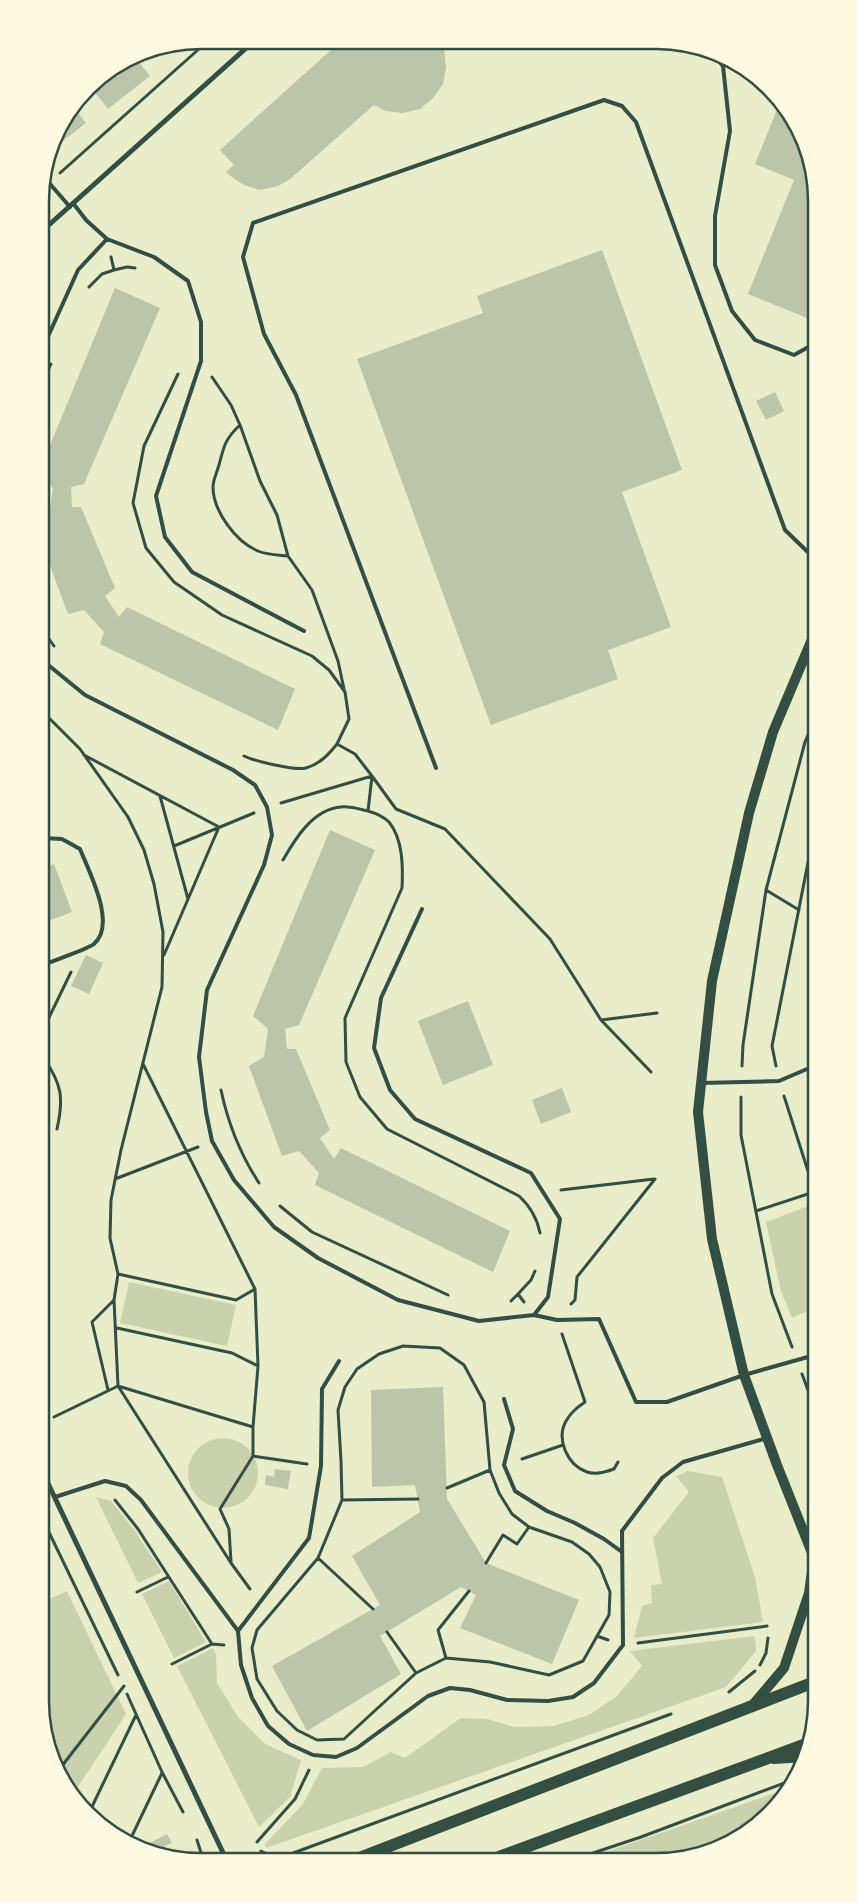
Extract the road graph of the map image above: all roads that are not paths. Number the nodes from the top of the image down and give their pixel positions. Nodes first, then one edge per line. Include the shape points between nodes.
1 (245, 49) edge
2 (720, 63) edge
3 (50, 183) edge
4 (71, 205) junction
5 (49, 224) edge
6 (107, 239) junction
7 (49, 334) edge
8 (808, 347) edge
9 (808, 552) edge
10 (304, 631) dead end
11 (808, 649) edge
12 (49, 666) edge
13 (436, 768) dead end
14 (49, 838) edge
15 (422, 909) dead end
16 (49, 963) edge
17 (808, 1069) edge
18 (701, 1083) junction
19 (534, 1315) junction
20 (808, 1357) edge
21 (339, 1361) dead end
22 (744, 1374) junction
23 (504, 1399) dead end
24 (767, 1438) junction
25 (49, 1485) edge
26 (55, 1497) junction
27 (808, 1542) edge
28 (622, 1552) junction
29 (808, 1597) edge
30 (238, 1630) junction
31 (808, 1685) edge
32 (750, 1708) junction
33 (801, 1746) edge
34 (797, 1758) edge
35 (768, 1759) junction
36 (223, 1853) edge
37 (372, 1853) edge
38 (510, 1853) edge

1 - 4 street
2 - 8 lane via 730,132 715,216 715,265 732,311 755,340 794,355
3 - 4 lane
4 - 5 street
4 - 6 lane
6 - 7 lane via 78,270
6 - 10 lane via 154,257 188,281 201,322 201,361 156,496 165,537 192,572
9 - 13 lane via 785,530 636,122 622,106 604,100 253,223 243,257 264,334 296,395
11 - 18 main road via 773,732 749,813 712,981
12 - 19 lane via 84,696 233,770 255,786 267,807 272,835 264,865 207,990 199,1058 212,1141 234,1180 274,1227 318,1258 398,1300 479,1321
14 - 16 lane via 62,839 80,849 102,905 103,927 94,944
15 - 19 lane via 381,998 374,1048 390,1090 415,1119 532,1173 544,1192 560,1219 548,1297
17 - 18 lane via 779,1081
18 - 22 main road via 698,1112 712,1239
19 - 22 lane via 557,1320 599,1319 636,1402 667,1402
20 - 22 lane
21 - 30 lane via 322,1388 321,1466 309,1538
22 - 24 main road
23 - 28 lane via 513,1429 504,1465 515,1491
24 - 27 main road
24 - 28 lane via 683,1462 662,1478 622,1531
25 - 26 street
26 - 30 lane via 105,1481 126,1486 141,1500
26 - 36 street
28 - 30 lane via 623,1645 594,1683 573,1697 548,1701 507,1700 450,1688 428,1696 357,1748 336,1756 313,1755 289,1744 268,1726 252,1698 241,1665
29 - 32 main road via 784,1668
31 - 32 main road
32 - 37 main road
33 - 35 main road
34 - 35 main road
35 - 38 main road

